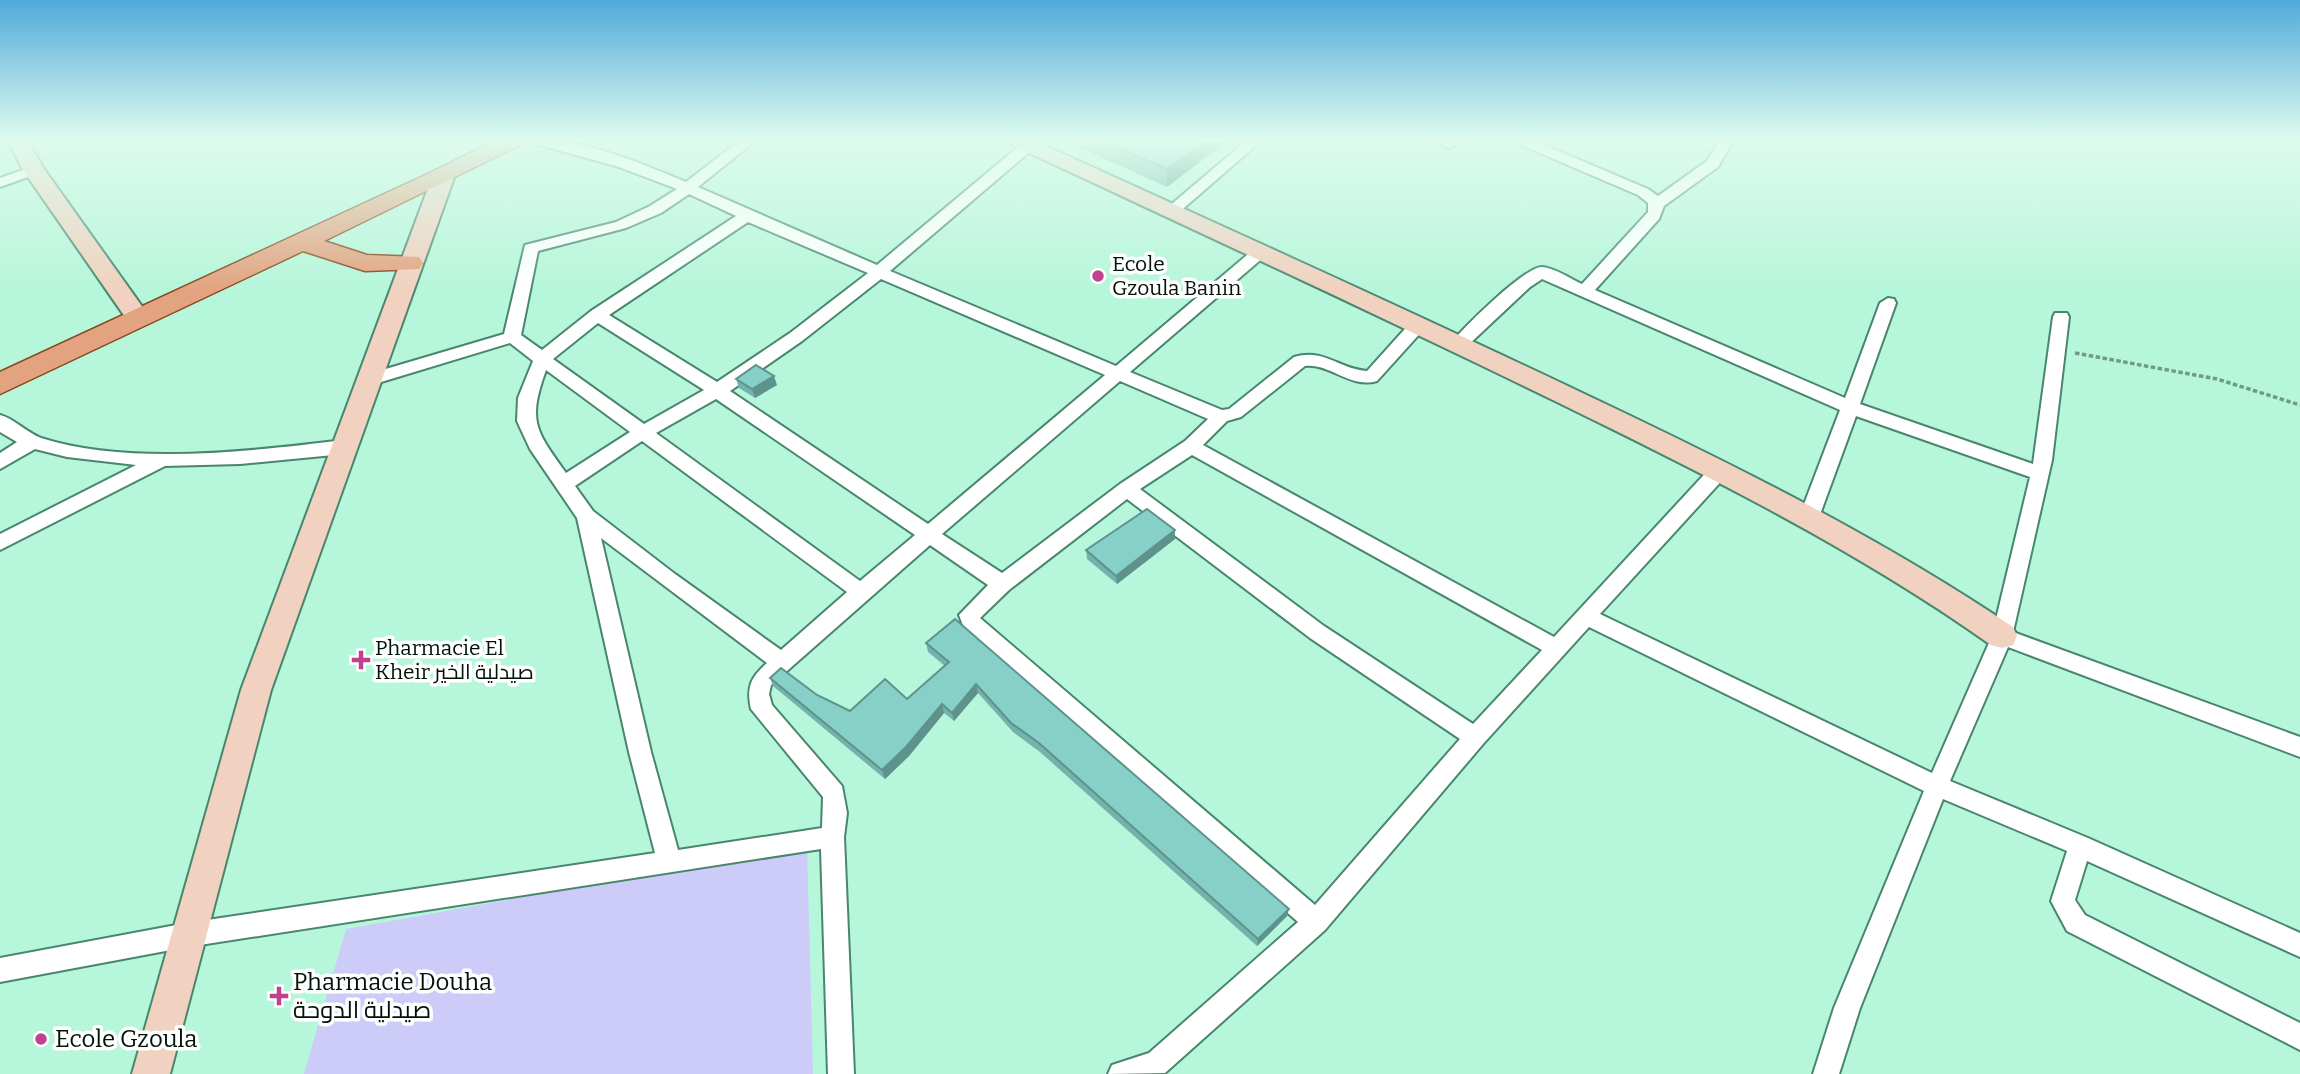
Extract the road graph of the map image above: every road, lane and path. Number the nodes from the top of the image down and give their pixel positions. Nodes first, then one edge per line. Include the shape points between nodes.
1 (49, 191) edge
2 (410, 191) edge
3 (438, 191) edge
4 (681, 191) edge
5 (699, 191) edge
6 (971, 191) edge
7 (1129, 191) edge
8 (1195, 191) edge
9 (1641, 191) edge
10 (1674, 191) edge
11 (1656, 204) junction
12 (1172, 211) junction
13 (747, 216) junction
14 (301, 242) junction
15 (1259, 253) junction
16 (410, 263) junction
17 (881, 272) junction
18 (1586, 289) junction
19 (1888, 303) dead end
20 (597, 315) junction
21 (2061, 317) dead end
22 (138, 318) junction
23 (1418, 325) junction
24 (512, 337) junction
25 (1459, 344) junction
26 (2057, 350) junction
27 (542, 359) junction
28 (1117, 372) junction
29 (368, 380) junction
30 (0, 384) edge
31 (716, 390) junction
32 (2300, 405) edge
33 (1850, 407) junction
34 (1221, 418) junction
35 (0, 421) edge
36 (643, 432) junction
37 (33, 441) junction
38 (1191, 446) junction
39 (344, 447) junction
40 (161, 460) junction
41 (0, 461) edge
42 (1720, 470) junction
43 (2040, 474) junction
44 (563, 485) junction
45 (1127, 489) junction
46 (586, 516) junction
47 (1808, 520) junction
48 (930, 536) junction
49 (0, 543) edge
50 (1002, 583) junction
51 (861, 592) junction
52 (1588, 617) junction
53 (2002, 636) junction
54 (1557, 648) junction
55 (782, 662) junction
56 (1475, 737) junction
57 (2300, 747) edge
58 (1937, 786) junction
59 (832, 837) junction
60 (2080, 846) junction
61 (669, 862) junction
62 (1317, 922) junction
63 (187, 935) junction
64 (2300, 945) edge
65 (0, 970) edge
66 (2300, 1037) edge
67 (1161, 1069) edge
68 (151, 1074) edge
69 (841, 1074) edge
70 (1121, 1074) edge
71 (1826, 1074) edge

1 - 22 street
2 - 14 main road
3 - 16 street
4 - 24 street via 621,225 531,248
5 - 13 street
6 - 17 street
7 - 12 street
8 - 12 street
9 - 11 street
10 - 11 street
11 - 18 street via 1654,216
12 - 15 street
13 - 17 street
13 - 20 street
14 - 16 main road via 365,263
14 - 22 main road
15 - 23 street
15 - 28 street
16 - 29 street
17 - 28 street
17 - 31 street via 760,364
18 - 25 street via 1539,272
18 - 33 street
19 - 33 street
20 - 27 street
20 - 31 street
21 - 26 street
22 - 30 main road
23 - 25 street
23 - 34 street via 1371,377 1305,359 1235,413
24 - 27 street
24 - 29 street
25 - 42 street
26 - 32 path via 2225,382
26 - 43 street
27 - 36 street
27 - 44 street via 527,398 526,421
28 - 34 street
28 - 48 street
29 - 39 street
31 - 36 street
31 - 48 street
33 - 43 street
33 - 47 street
34 - 38 street
35 - 37 street via 15,435
36 - 44 street
36 - 51 street
37 - 40 street via 107,458
37 - 41 street
38 - 45 street
38 - 54 street
39 - 40 street via 227,459
39 - 63 street via 256,690
40 - 49 street
42 - 47 street
42 - 52 street
43 - 53 street
44 - 46 street
45 - 50 street
45 - 56 street via 1317,632
46 - 55 street
46 - 61 street
47 - 53 street via 1940,593
48 - 50 street
48 - 51 street
50 - 62 street via 971,613 971,622
51 - 55 street
52 - 54 street
52 - 58 street
53 - 57 street
53 - 58 street
54 - 56 street
55 - 59 street via 761,681 762,709 834,793
56 - 62 street
58 - 60 street
58 - 71 street via 1847,1008
59 - 61 street
59 - 69 street
60 - 64 street
60 - 66 street via 2063,901 2076,923
61 - 63 street
62 - 67 street
63 - 65 street
63 - 68 street
67 - 70 street

